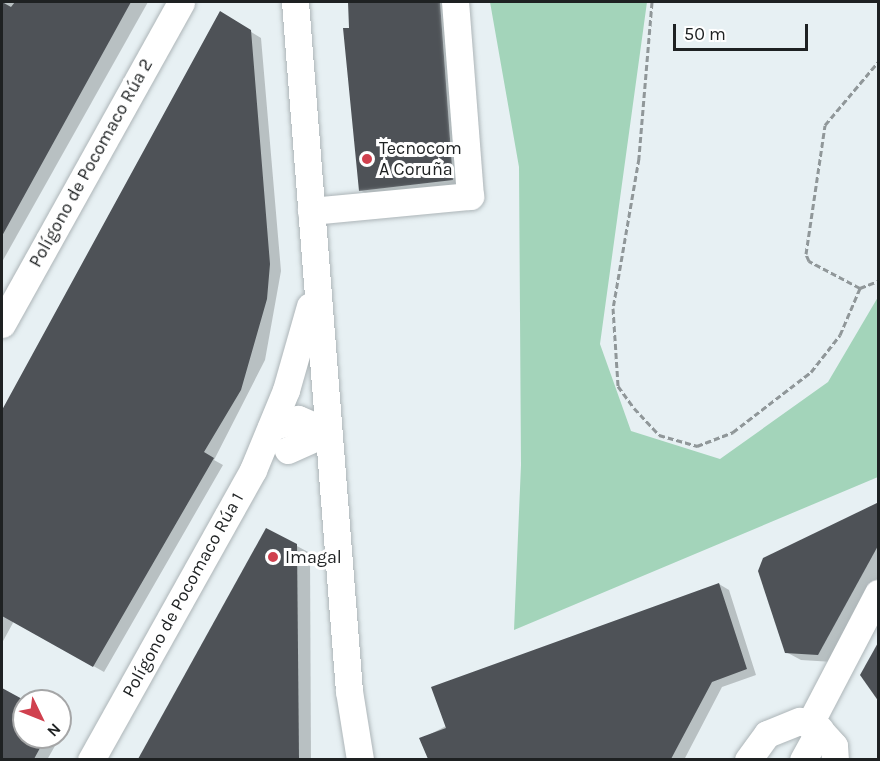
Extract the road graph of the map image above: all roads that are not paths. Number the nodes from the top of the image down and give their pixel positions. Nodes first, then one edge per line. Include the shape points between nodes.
1 (181, 2) edge
2 (295, 2) edge
3 (455, 2) edge
4 (311, 211) junction
5 (315, 285) junction
6 (2, 324) edge
7 (271, 427) junction
8 (328, 432) junction
9 (288, 450) junction
10 (253, 470) junction
11 (332, 491) junction
12 (879, 593) edge
13 (814, 727) junction
14 (356, 758) edge
15 (91, 759) edge
16 (748, 759) edge
17 (804, 759) edge
18 (835, 759) edge

1 - 6 street, Polígono de Pocomaco Rúa 2
2 - 4 street
3 - 4 street via 470,196
4 - 5 street
5 - 7 street, Polígono de Pocomaco Rúa 1 via 299,351
5 - 8 street
7 - 8 street via 298,419
7 - 10 street, Polígono de Pocomaco Rúa 1
8 - 9 street
8 - 11 street
9 - 10 street
9 - 11 street via 320,471
10 - 15 street, Polígono de Pocomaco Rúa 1
11 - 14 street
12 - 13 street
13 - 16 street via 784,725 767,734
13 - 17 street
13 - 18 street via 834,746

